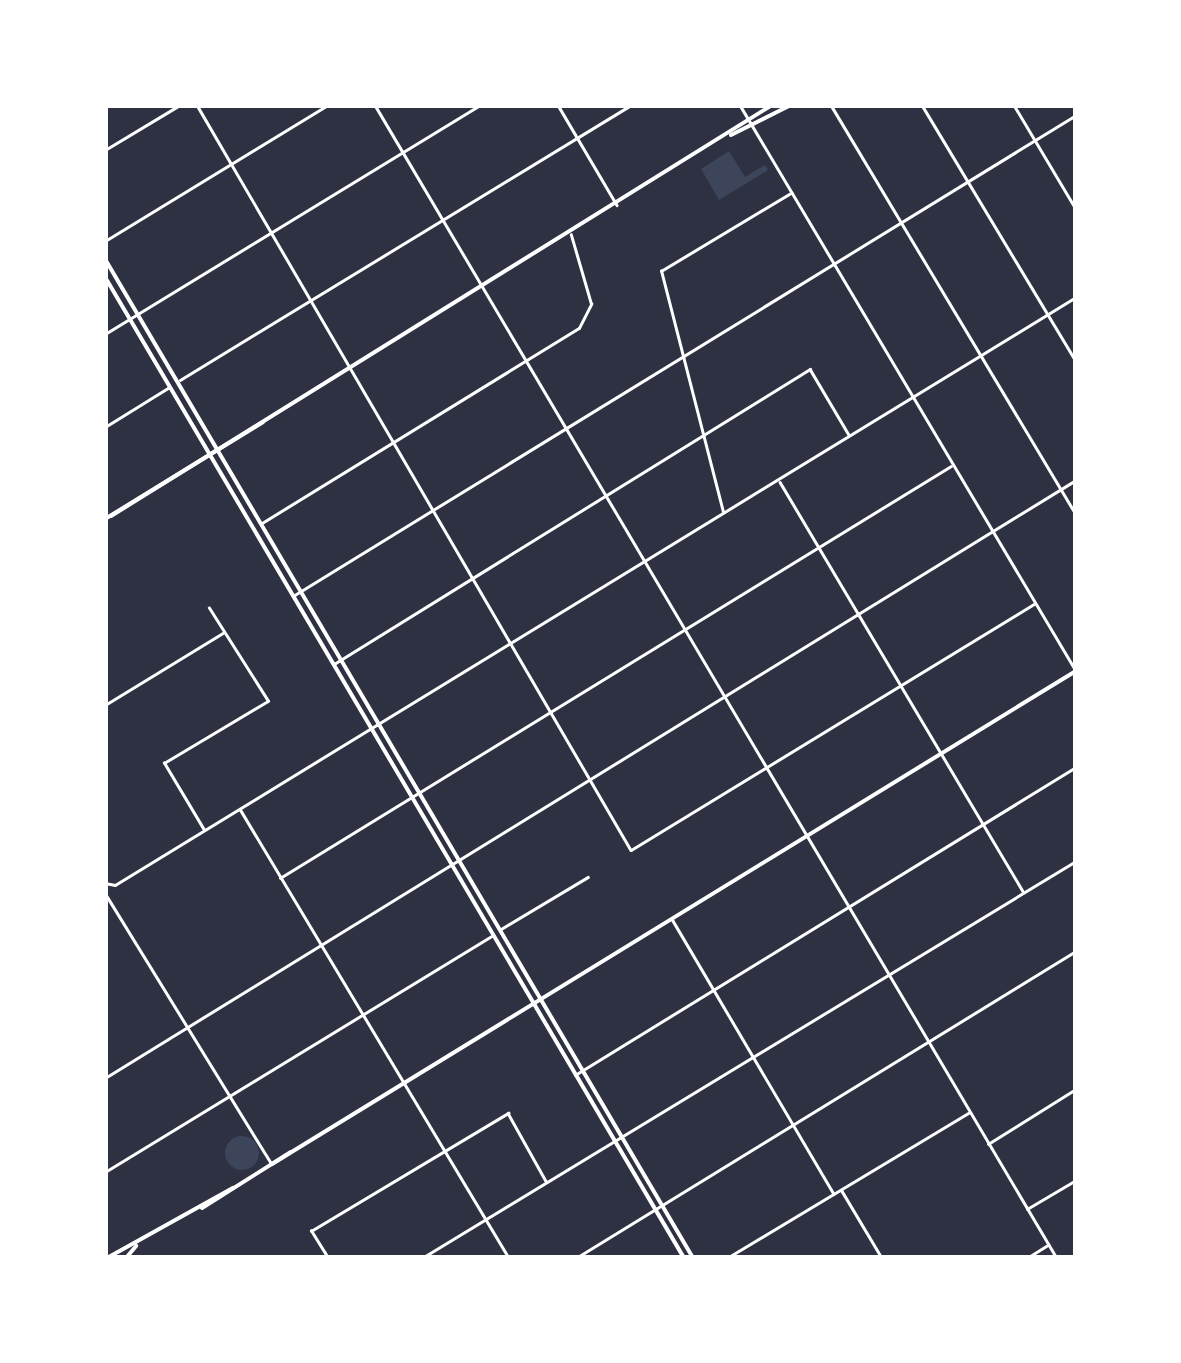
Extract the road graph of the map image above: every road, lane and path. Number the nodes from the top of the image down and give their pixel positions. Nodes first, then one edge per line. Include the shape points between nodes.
1 (180, 105) edge
2 (197, 105) edge
3 (328, 105) edge
4 (374, 105) edge
5 (480, 105) edge
6 (558, 105) edge
7 (630, 105) edge
8 (740, 105) edge
9 (772, 105) edge
10 (790, 105) edge
11 (831, 105) edge
12 (922, 105) edge
13 (1014, 105) edge
14 (1076, 115) edge
15 (748, 120) junction
16 (753, 128) junction
17 (731, 135) junction
18 (577, 138) junction
19 (1035, 141) junction
20 (105, 150) edge
21 (403, 152) junction
22 (231, 165) junction
23 (968, 181) junction
24 (791, 194) junction
25 (618, 205) junction
26 (1076, 209) edge
27 (442, 222) junction
28 (901, 222) junction
29 (272, 233) junction
30 (571, 234) junction
31 (105, 242) edge
32 (105, 259) edge
33 (834, 264) junction
34 (105, 277) edge
35 (482, 288) junction
36 (1076, 296) edge
37 (312, 301) junction
38 (138, 314) junction
39 (1048, 314) junction
40 (130, 319) junction
41 (105, 334) edge
42 (684, 355) junction
43 (981, 355) junction
44 (525, 361) junction
45 (1076, 362) edge
46 (349, 369) junction
47 (178, 382) junction
48 (170, 387) junction
49 (913, 398) junction
50 (263, 422) junction
51 (105, 427) edge
52 (565, 428) junction
53 (704, 435) junction
54 (850, 436) junction
55 (391, 443) junction
56 (216, 446) junction
57 (207, 451) junction
58 (221, 454) junction
59 (212, 459) junction
60 (952, 465) junction
61 (779, 480) junction
62 (1076, 480) edge
63 (1061, 488) junction
64 (605, 495) junction
65 (431, 510) junction
66 (723, 514) junction
67 (1076, 514) edge
68 (108, 518) edge
69 (261, 524) junction
70 (993, 531) junction
71 (819, 547) junction
72 (644, 562) junction
73 (470, 577) junction
74 (301, 590) junction
75 (293, 596) junction
76 (1036, 603) junction
77 (210, 608) dead end
78 (858, 614) junction
79 (684, 629) junction
80 (224, 632) junction
81 (510, 644) junction
82 (342, 659) junction
83 (334, 664) junction
84 (1076, 671) edge
85 (901, 685) junction
86 (724, 696) junction
87 (105, 705) edge
88 (550, 712) junction
89 (380, 725) junction
90 (372, 730) junction
91 (942, 753) junction
92 (1076, 767) edge
93 (766, 768) junction
94 (589, 779) junction
95 (419, 792) junction
96 (412, 798) junction
97 (240, 809) junction
98 (983, 824) junction
99 (204, 831) junction
100 (807, 836) junction
101 (1076, 861) edge
102 (460, 862) junction
103 (452, 866) junction
104 (588, 877) dead end
105 (280, 878) junction
106 (105, 883) edge
107 (107, 893) edge
108 (1024, 894) junction
109 (847, 906) junction
110 (672, 919) junction
111 (501, 929) junction
112 (493, 935) junction
113 (322, 946) junction
114 (1076, 952) edge
115 (890, 976) junction
116 (715, 990) junction
117 (543, 1000) junction
118 (535, 1006) junction
119 (364, 1012) junction
120 (190, 1026) junction
121 (930, 1042) junction
122 (754, 1058) junction
123 (583, 1070) junction
124 (575, 1076) junction
125 (105, 1078) edge
126 (405, 1084) junction
127 (1076, 1089) edge
128 (230, 1094) junction
129 (970, 1112) junction
130 (794, 1125) junction
131 (623, 1138) junction
132 (615, 1143) junction
133 (988, 1144) junction
134 (445, 1151) junction
135 (272, 1164) junction
136 (105, 1172) edge
137 (1076, 1180) edge
138 (548, 1182) junction
139 (841, 1189) junction
140 (834, 1194) junction
141 (662, 1205) junction
142 (654, 1210) junction
143 (1027, 1210) junction
144 (486, 1220) junction
145 (1049, 1244) junction
146 (136, 1246) junction
147 (880, 1257) edge
148 (107, 1258) edge
149 (126, 1258) edge
150 (328, 1258) edge
151 (422, 1258) edge
152 (509, 1258) edge
153 (576, 1258) edge
154 (684, 1258) edge
155 (693, 1258) edge
156 (728, 1258) edge
157 (1027, 1258) edge
158 (1057, 1258) edge

1 - 20 street
2 - 22 street
3 - 22 street
4 - 21 street
5 - 21 street
6 - 18 street
7 - 18 street
8 - 15 street
9 - 15 main road
10 - 16 main road
11 - 28 street
12 - 23 street
13 - 19 street
14 - 19 street
15 - 16 street
15 - 17 main road
16 - 17 main road
16 - 24 street
17 - 25 main road
18 - 25 street
18 - 27 street
19 - 23 street
19 - 26 street
21 - 27 street
21 - 29 street
22 - 29 street
22 - 31 street
23 - 28 street
23 - 39 street
24 - 33 street
24 - 42 street via 661,271
25 - 30 main road
27 - 35 street
27 - 37 street
28 - 33 street
28 - 43 street
29 - 37 street
29 - 38 street
30 - 35 main road
30 - 44 street via 590,304 579,328
32 - 38 main road
33 - 42 street
33 - 49 street
34 - 40 main road
35 - 44 street
35 - 46 main road
36 - 39 street
37 - 46 street
37 - 47 street
38 - 40 street
38 - 47 main road
39 - 43 street
39 - 45 street
40 - 41 street
40 - 48 main road
42 - 52 street
42 - 53 street
43 - 49 street
43 - 63 street
44 - 52 street
44 - 55 street
46 - 50 main road
46 - 55 street
47 - 56 main road
48 - 51 street
48 - 57 main road
49 - 54 street
49 - 60 street
50 - 56 main road
50 - 58 main road
52 - 64 street
52 - 65 street
53 - 54 street via 810,370
53 - 64 street
53 - 66 street
54 - 61 street
55 - 65 street
55 - 69 street
56 - 57 main road
56 - 58 main road
57 - 59 main road
57 - 68 main road
58 - 59 main road
58 - 69 main road
59 - 68 main road
59 - 75 main road
60 - 70 street
60 - 71 street
61 - 66 street
61 - 71 street
62 - 63 street
63 - 67 street
63 - 70 street
64 - 72 street
64 - 73 street
65 - 73 street
65 - 74 street
66 - 72 street
69 - 74 main road
70 - 76 street
70 - 78 street
71 - 78 street
71 - 79 street
72 - 79 street
72 - 81 street
73 - 81 street
73 - 82 street
74 - 75 street
74 - 82 main road
75 - 83 main road
76 - 84 street
76 - 85 street
77 - 80 street
78 - 85 street
78 - 86 street
79 - 86 street
79 - 88 street
80 - 87 street
80 - 99 street via 268,701 164,763
81 - 88 street
81 - 89 street
82 - 83 street
82 - 89 main road
83 - 90 main road
84 - 91 main road
85 - 91 street
85 - 93 street
86 - 93 street
86 - 94 street
88 - 94 street
88 - 95 street
89 - 90 street
89 - 95 main road
90 - 96 main road
90 - 97 street
91 - 98 street
91 - 100 main road
92 - 98 street
93 - 94 street via 632,850
93 - 100 street
94 - 102 street
95 - 96 street
95 - 102 main road
96 - 103 main road
96 - 105 street
97 - 99 street
97 - 105 street
98 - 108 street
98 - 109 street
99 - 106 street via 110,887
100 - 109 street
100 - 110 main road
101 - 108 street
102 - 103 street
102 - 111 main road
103 - 112 main road
103 - 113 street
104 - 111 street
105 - 113 street
107 - 120 street
108 - 115 street
109 - 115 street
109 - 116 street
110 - 116 street
110 - 117 main road
111 - 117 main road
112 - 118 main road
112 - 119 street
113 - 119 street
113 - 120 street
114 - 121 street
115 - 121 street
115 - 122 street
116 - 122 street
116 - 123 street
117 - 118 main road
117 - 123 main road
118 - 124 main road
118 - 126 main road
119 - 126 street
119 - 128 street
120 - 125 street
120 - 128 street
121 - 129 street
121 - 130 street
122 - 130 street
122 - 131 street
123 - 124 street
123 - 131 main road
124 - 132 main road
126 - 134 street
126 - 135 main road
127 - 133 street
128 - 135 street
128 - 136 street
129 - 133 street
129 - 139 street
130 - 140 street
130 - 141 street
131 - 132 street
131 - 141 main road
132 - 138 street
132 - 142 main road
133 - 143 street
134 - 138 street via 508,1113
134 - 144 street
134 - 150 street via 312,1232
135 - 146 main road
137 - 143 street
138 - 144 street
139 - 140 street
139 - 147 street
140 - 156 street
141 - 142 street
141 - 155 main road
142 - 153 street
142 - 154 main road
143 - 145 street
144 - 151 street
144 - 152 street
145 - 157 street
145 - 158 street
146 - 148 main road
146 - 149 main road

